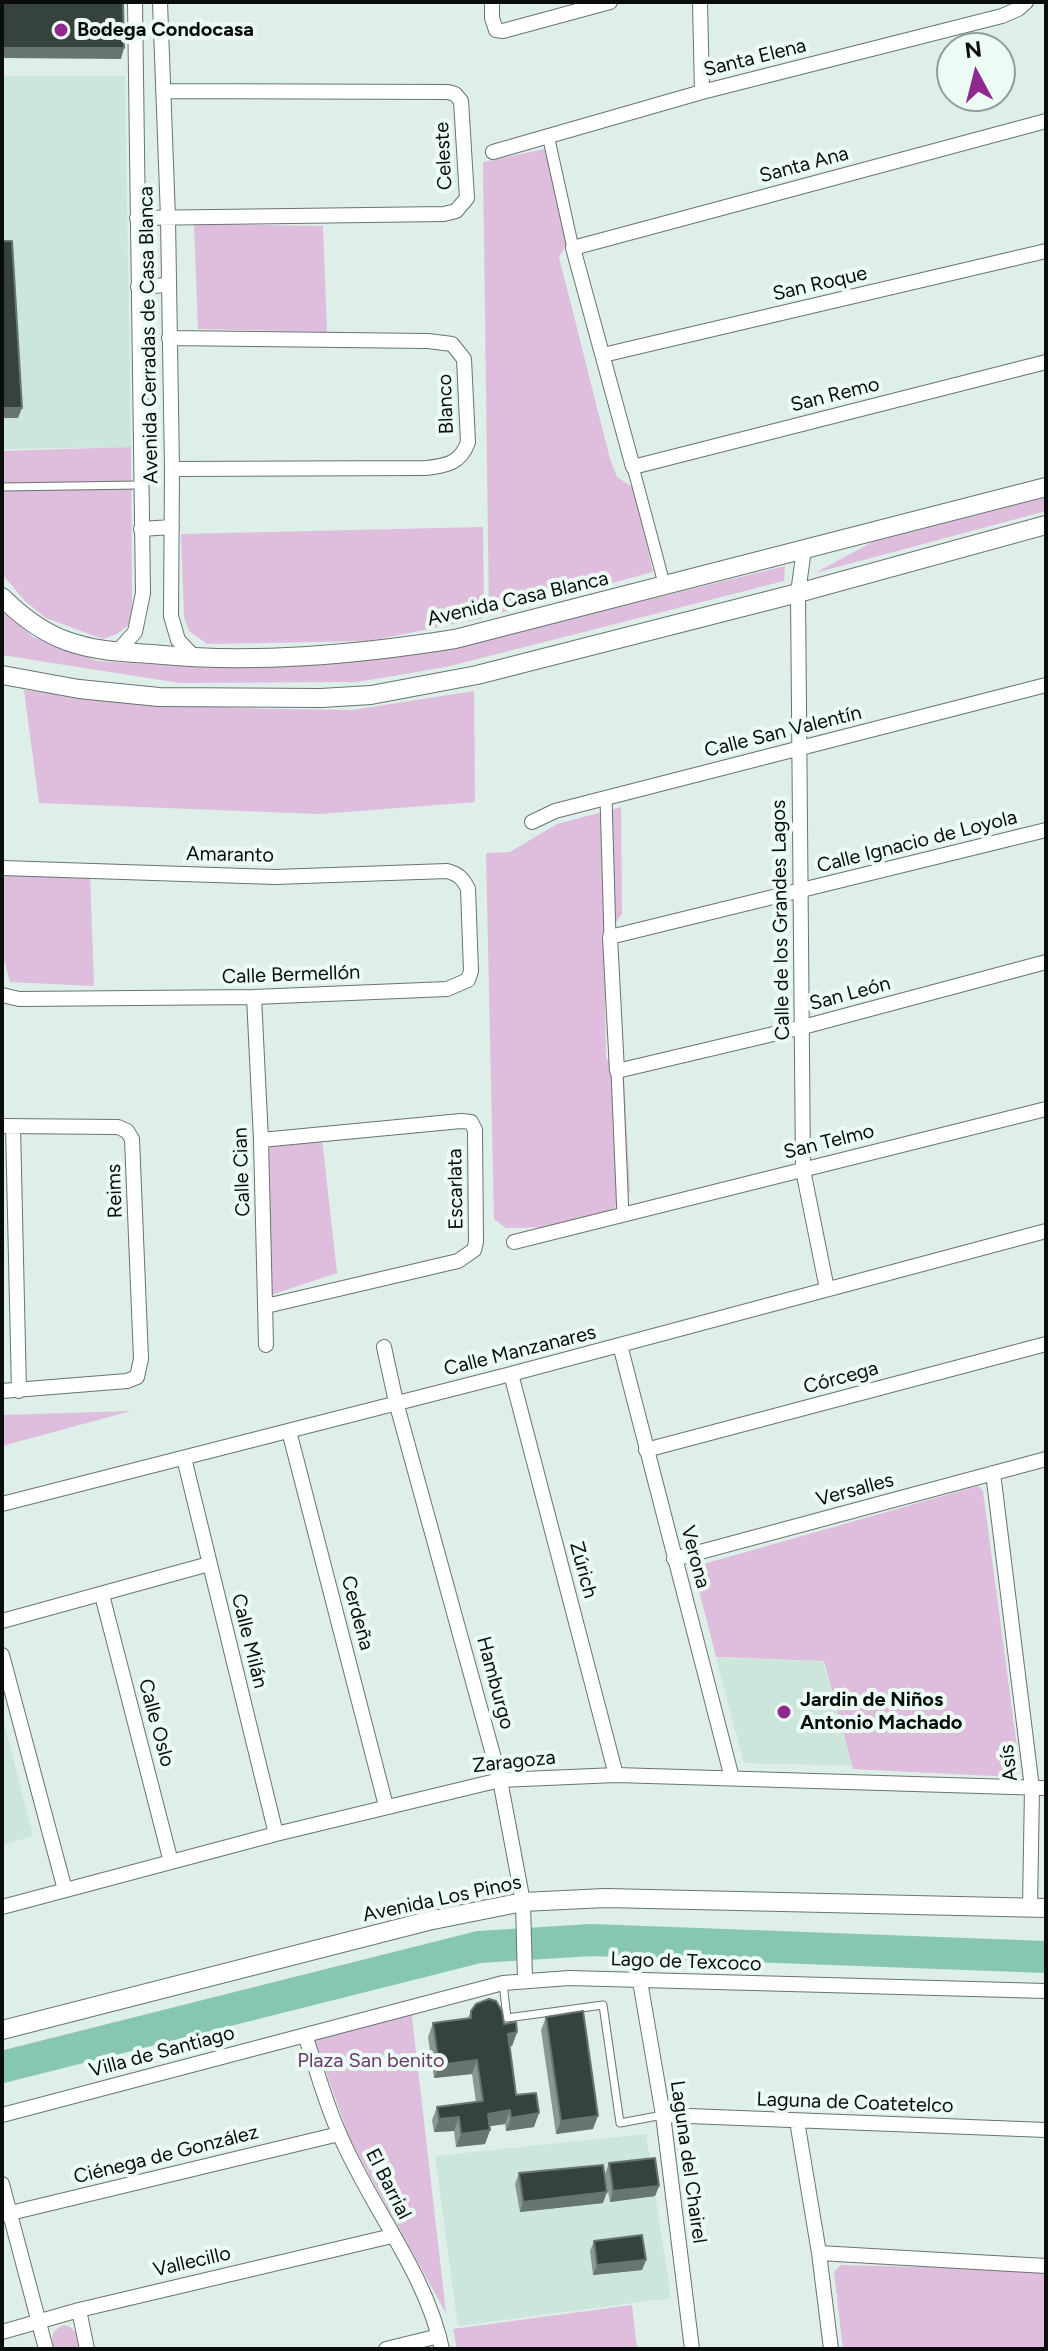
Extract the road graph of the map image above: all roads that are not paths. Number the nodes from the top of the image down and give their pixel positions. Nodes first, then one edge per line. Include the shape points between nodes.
1 (135, 2) edge
2 (160, 2) edge
3 (492, 2) edge
4 (610, 2) edge
5 (700, 2) edge
6 (1026, 2) edge
7 (161, 25) junction
8 (135, 26) junction
9 (163, 91) junction
10 (702, 92) junction
11 (1046, 121) edge
12 (548, 135) junction
13 (493, 152) dead end
14 (137, 218) junction
15 (168, 218) junction
16 (573, 248) junction
17 (1046, 251) edge
18 (168, 285) junction
19 (138, 287) junction
20 (169, 338) junction
21 (603, 355) junction
22 (1046, 362) edge
23 (633, 467) junction
24 (172, 469) junction
25 (140, 485) junction
26 (2, 487) edge
27 (1046, 487) edge
28 (1046, 525) edge
29 (172, 527) junction
30 (141, 529) junction
31 (804, 549) junction
32 (665, 587) junction
33 (143, 593) junction
34 (172, 593) junction
35 (798, 593) junction
36 (2, 597) edge
37 (118, 651) junction
38 (195, 658) junction
39 (2, 675) edge
40 (1046, 685) edge
41 (799, 749) junction
42 (606, 797) junction
43 (532, 822) dead end
44 (1046, 830) edge
45 (2, 868) edge
46 (457, 873) joint
47 (800, 891) junction
48 (610, 937) junction
49 (1046, 962) edge
50 (2, 995) edge
51 (254, 997) junction
52 (803, 1027) junction
53 (617, 1071) junction
54 (1046, 1109) edge
55 (8, 1126) edge
56 (261, 1140) junction
57 (803, 1170) junction
58 (623, 1216) junction
59 (1046, 1231) edge
60 (514, 1242) dead end
61 (827, 1289) junction
62 (266, 1306) junction
63 (1046, 1344) edge
64 (266, 1345) dead end
65 (620, 1345) junction
66 (384, 1347) dead end
67 (511, 1374) junction
68 (2, 1391) edge
69 (19, 1391) junction
70 (396, 1402) junction
71 (289, 1431) junction
72 (646, 1450) junction
73 (184, 1458) junction
74 (1046, 1459) edge
75 (993, 1473) junction
76 (2, 1504) edge
77 (674, 1559) junction
78 (209, 1564) junction
79 (102, 1595) junction
80 (2, 1621) edge
81 (2, 1655) edge
82 (616, 1775) junction
83 (732, 1778) junction
84 (500, 1780) junction
85 (1039, 1788) edge
86 (386, 1806) junction
87 (276, 1834) junction
88 (171, 1862) junction
89 (65, 1890) junction
90 (523, 1902) junction
91 (2, 1907) edge
92 (1038, 1907) edge
93 (525, 1980) junction
94 (640, 1981) junction
95 (503, 1983) junction
96 (1046, 1991) edge
97 (331, 2027) joint
98 (2, 2028) edge
99 (305, 2035) junction
100 (2, 2115) edge
101 (663, 2115) junction
102 (797, 2121) junction
103 (1046, 2130) edge
104 (339, 2134) junction
105 (2, 2184) edge
106 (7, 2214) edge
107 (392, 2236) junction
108 (819, 2253) junction
109 (1046, 2266) edge
110 (79, 2310) junction
111 (39, 2320) junction
112 (2, 2332) edge
113 (441, 2342) edge
114 (46, 2349) edge
115 (87, 2349) edge
116 (386, 2349) edge
117 (692, 2349) edge
118 (831, 2349) edge

1 - 8 street, Avenida Cerradas de Casa Blanca
2 - 7 street, Avenida Cerradas de Casa Blanca
3 - 4 street via 496,30
5 - 10 street
6 - 10 street, Santa Elena via 1002,16
7 - 8 street
7 - 9 street, Avenida Cerradas de Casa Blanca
8 - 14 street, Avenida Cerradas de Casa Blanca
9 - 15 street, Avenida Cerradas de Casa Blanca
9 - 15 street, Celeste via 455,94 462,107 467,198 456,211 444,214
10 - 12 street, Santa Elena
11 - 16 street, Santa Ana
12 - 13 street, Santa Elena
12 - 16 street
14 - 15 street
14 - 19 street, Avenida Cerradas de Casa Blanca
15 - 18 street, Avenida Cerradas de Casa Blanca
16 - 21 street
17 - 21 street, San Roque
18 - 19 street
18 - 20 street, Avenida Cerradas de Casa Blanca
19 - 25 street, Avenida Cerradas de Casa Blanca
20 - 24 street, Avenida Cerradas de Casa Blanca
20 - 24 street, Blanco via 452,344 464,359 468,442 455,463 442,467
21 - 23 street
22 - 23 street, San Remo
23 - 32 street
24 - 29 street, Avenida Cerradas de Casa Blanca
25 - 26 lane
25 - 30 street, Avenida Cerradas de Casa Blanca
27 - 31 street, Avenida Casa Blanca
28 - 35 street
29 - 30 street
29 - 34 street, Avenida Cerradas de Casa Blanca
30 - 33 street, Avenida Cerradas de Casa Blanca
31 - 32 street, Avenida Casa Blanca
31 - 35 street, Calle de los Grandes Lagos
32 - 38 street, Avenida Casa Blanca via 455,639 373,652
33 - 34 street
33 - 37 street, Avenida Cerradas de Casa Blanca via 135,632
34 - 38 street, Avenida Cerradas de Casa Blanca via 173,630
35 - 39 street via 477,675 371,695 159,697
35 - 41 street, Calle de los Grandes Lagos
36 - 37 street, Avenida Casa Blanca via 34,626 66,641
37 - 38 street, Avenida Casa Blanca
40 - 41 street, Calle San Valentín
41 - 42 street, Calle San Valentín
41 - 47 street, Calle de los Grandes Lagos
42 - 43 street, Calle San Valentín
42 - 48 street
44 - 47 street, Calle Ignacio de Loyola
45 - 46 street, Amaranto via 275,877
46 - 51 street, Calle Bermellón via 468,889 468,980 447,989
47 - 48 street, Calle Ignacio de Loyola
47 - 52 street, Calle de los Grandes Lagos
48 - 53 street
49 - 52 street, San León
50 - 51 street, Calle Bermellón
51 - 56 street, Calle Cian
52 - 53 street, San León
52 - 57 street, Calle de los Grandes Lagos
53 - 58 street
54 - 57 street, San Telmo
55 - 69 street
55 - 69 street, Reims via 118,1127 132,1139 141,1359 137,1377 109,1385
56 - 62 street, Calle Cian
56 - 62 street, Escarlata via 461,1121 471,1122 475,1130 474,1250 458,1261
57 - 58 street, San Telmo
57 - 61 street, Calle de los Grandes Lagos
58 - 60 street, San Telmo
59 - 61 street, Calle Manzanares
61 - 65 street, Calle Manzanares
62 - 64 street, Calle Cian
63 - 72 street, Córcega
65 - 67 street, Calle Manzanares
65 - 72 street, Verona
66 - 70 street, Hamburgo
67 - 70 street, Calle Manzanares
67 - 82 street, Zúrich
68 - 69 street
70 - 71 street, Calle Manzanares
70 - 84 street, Hamburgo
71 - 73 street, Calle Manzanares
71 - 86 street, Cerdeña
72 - 77 street, Verona
73 - 76 street, Calle Manzanares
73 - 78 street, Calle Milán
74 - 75 street, Versalles
75 - 77 street, Versalles
75 - 85 street, Asís
77 - 83 street, Verona
78 - 79 street
78 - 87 street, Calle Milán
79 - 80 street
79 - 88 street, Calle Oslo
81 - 89 street
82 - 83 street, Zaragoza
82 - 84 street, Zaragoza
83 - 85 street, Zaragoza
84 - 86 street, Zaragoza
84 - 90 street, Hamburgo
85 - 92 street, Asís
86 - 87 street, Zaragoza
87 - 88 street, Zaragoza
88 - 89 street, Zaragoza
89 - 91 street, Zaragoza
90 - 92 street, Avenida Los Pinos via 605,1898
90 - 93 street, Hamburgo
90 - 98 street, Avenida Los Pinos
93 - 94 street, Lago de Texcoco
93 - 95 street, Lago de Texcoco
94 - 96 street, Lago de Texcoco
94 - 101 street, Laguna del Chairel
95 - 97 street, Lago de Texcoco
95 - 101 lane via 507,2018 603,2005 620,2123
97 - 99 street, Villa de Santiago
99 - 100 street, Villa de Santiago
99 - 104 street, El Barrial
101 - 102 street, Laguna de Coatetelco
101 - 117 street, Laguna del Chairel
102 - 103 street, Laguna de Coatetelco
102 - 108 street
104 - 106 street, Ciénega de González
104 - 107 street, El Barrial
105 - 106 street
106 - 111 street
107 - 110 street, Vallecillo
107 - 113 street, El Barrial via 421,2285
108 - 109 street
108 - 118 street
110 - 111 street, Vallecillo
110 - 115 street
111 - 112 street, Vallecillo
111 - 114 street
113 - 116 street

